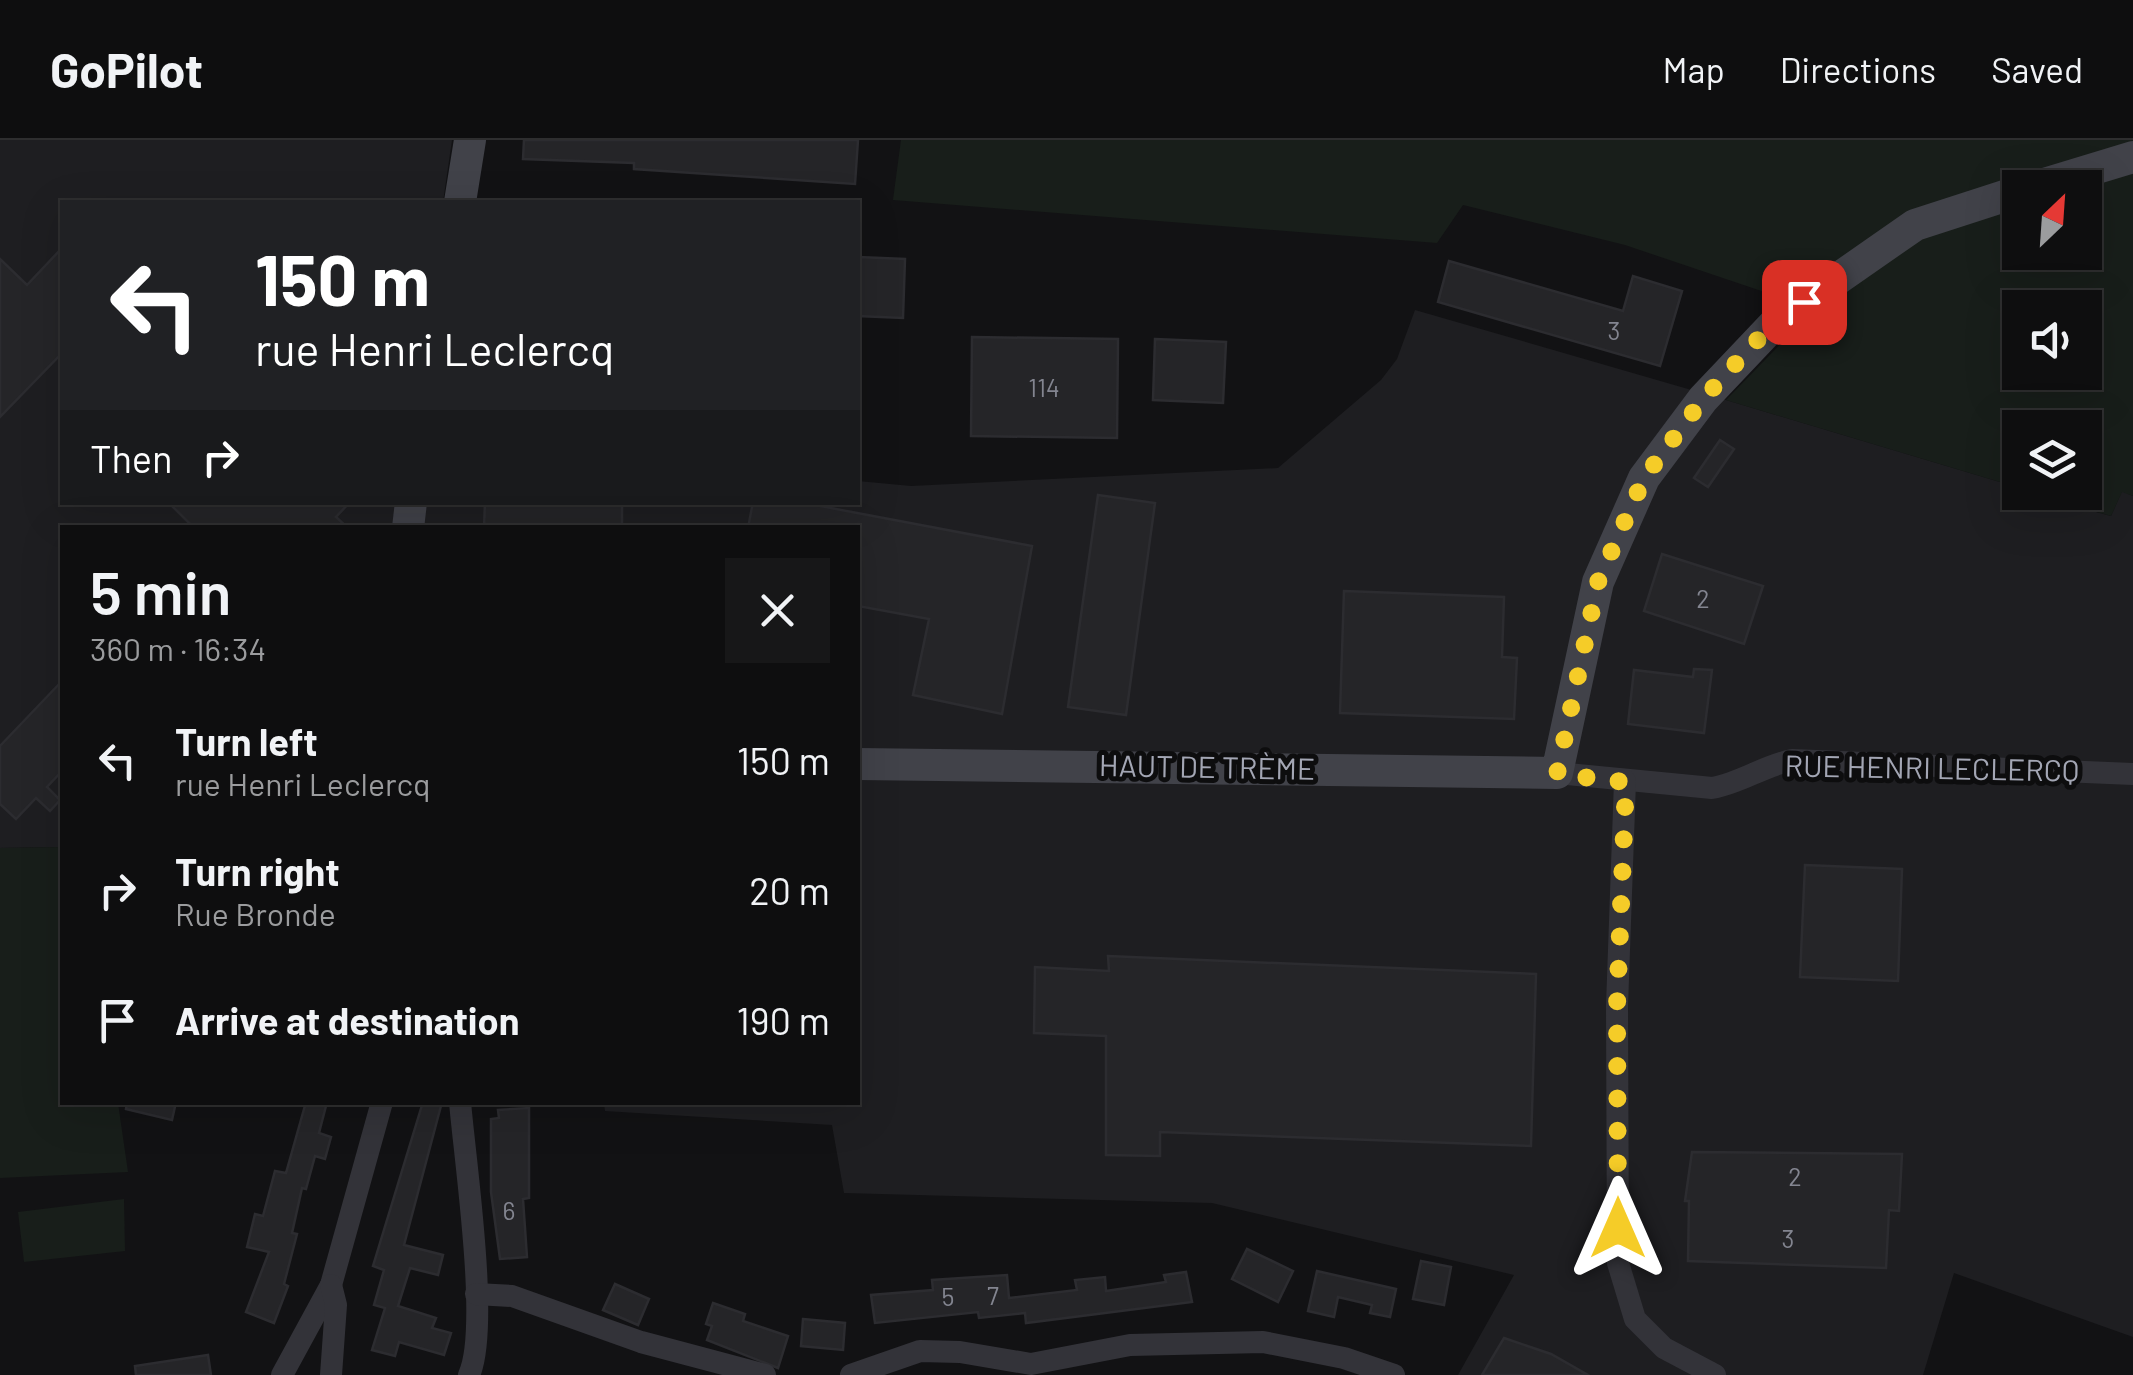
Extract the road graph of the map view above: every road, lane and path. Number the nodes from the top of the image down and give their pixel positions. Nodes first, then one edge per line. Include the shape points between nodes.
1 (470, 140) edge
2 (2133, 157) edge
3 (2090, 170) edge
4 (2002, 197) edge
5 (460, 200) edge
6 (860, 764) edge
7 (1557, 774) junction
8 (2133, 774) edge
9 (1626, 782) junction
10 (381, 1105) edge
11 (460, 1105) edge
12 (331, 1285) junction
13 (476, 1294) junction
14 (282, 1375) edge
15 (331, 1375) edge
16 (470, 1375) edge
17 (765, 1375) edge
18 (852, 1375) edge
19 (1394, 1375) edge
20 (1715, 1375) edge

1 - 5 street
2 - 3 street
4 - 7 street via 1915,225 1776,320 1703,399 1644,478 1598,582
6 - 7 street, HAUT DE TRÈME
7 - 9 street, RUE HENRI LECLERCQ
8 - 9 street, RUE HENRI LECLERCQ via 1792,760 1712,788
9 - 20 street via 1617,1006 1618,1263 1635,1319 1664,1348
10 - 12 street
11 - 13 street
12 - 14 street
12 - 15 street
13 - 16 street via 478,1346
13 - 17 street via 512,1296 642,1342
18 - 19 street via 920,1351 1030,1364 1130,1345 1246,1342 1344,1358

